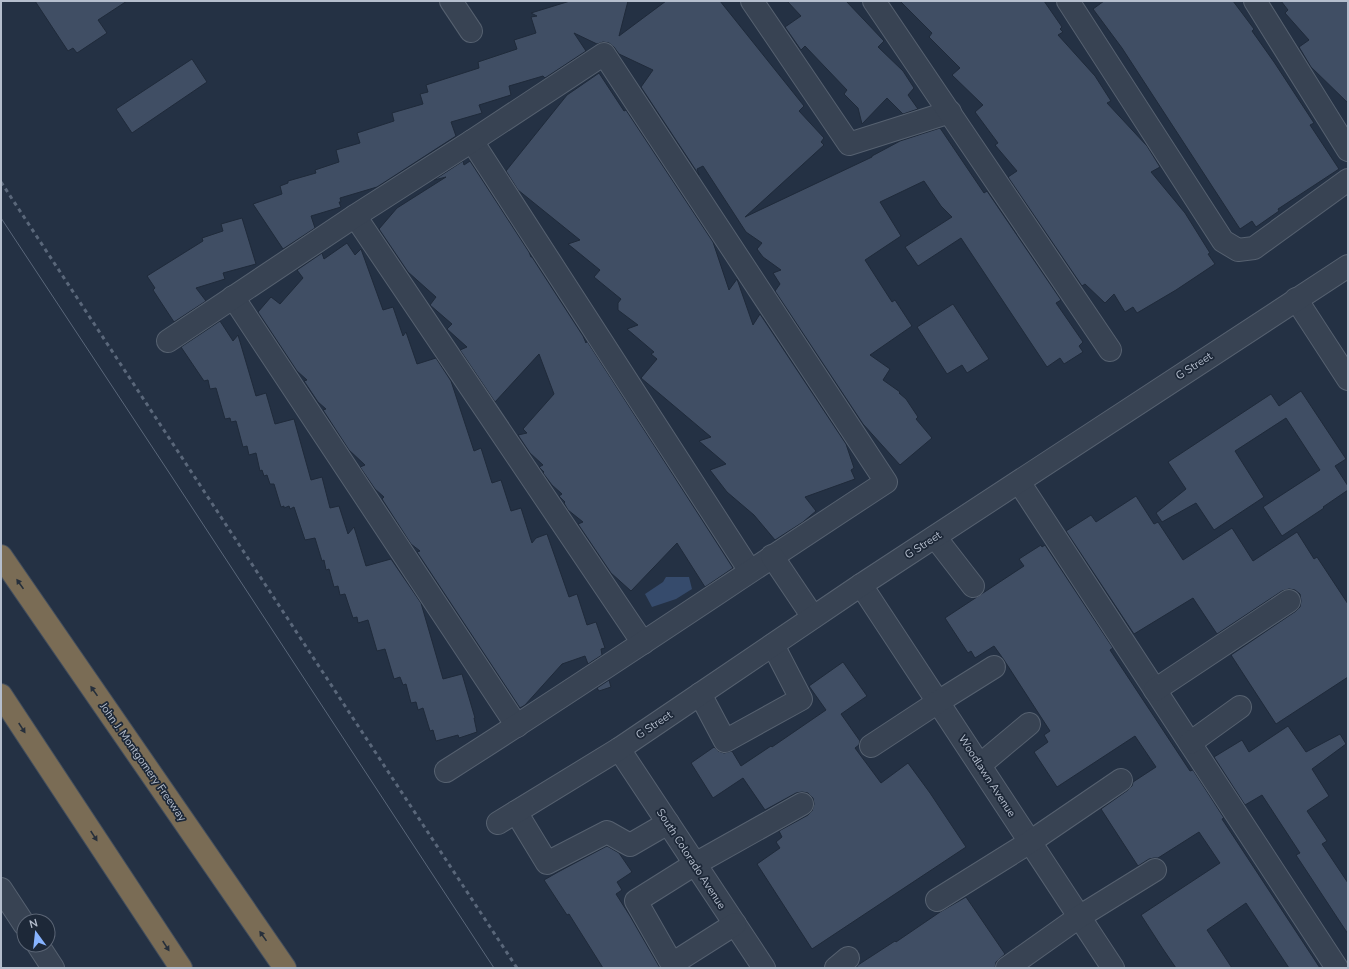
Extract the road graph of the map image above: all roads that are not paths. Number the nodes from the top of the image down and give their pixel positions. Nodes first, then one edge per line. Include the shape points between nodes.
1 (451, 1) edge
2 (752, 1) edge
3 (874, 1) edge
4 (1068, 1) edge
5 (1255, 1) edge
6 (471, 31) dead end
7 (950, 112) junction
8 (472, 141) junction
9 (1348, 150) edge
10 (1348, 180) edge
11 (355, 216) junction
12 (1348, 266) edge
13 (233, 297) junction
14 (1296, 299) junction
15 (168, 341) dead end
16 (1110, 350) dead end
17 (1348, 379) edge
18 (1019, 482) junction
19 (935, 537) junction
20 (1, 556) edge
21 (772, 556) junction
22 (750, 571) junction
23 (861, 585) junction
24 (973, 586) dead end
25 (1289, 601) dead end
26 (813, 617) junction
27 (643, 643) junction
28 (772, 645) junction
29 (994, 667) dead end
30 (1155, 690) junction
31 (700, 694) junction
32 (1, 695) edge
33 (938, 702) junction
34 (1240, 707) dead end
35 (1029, 724) dead end
36 (517, 726) junction
37 (1190, 742) junction
38 (871, 746) dead end
39 (619, 749) junction
40 (980, 766) junction
41 (446, 771) dead end
42 (1121, 780) dead end
43 (802, 804) dead end
44 (668, 823) junction
45 (1030, 842) junction
46 (695, 864) junction
47 (1155, 870) dead end
48 (1, 889) edge
49 (937, 900) dead end
50 (1079, 917) junction
51 (13, 918) edge
52 (735, 924) junction
53 (43, 953) edge
54 (53, 968) edge
55 (181, 968) edge
56 (285, 968) edge
57 (764, 968) edge
58 (1007, 968) edge
59 (1113, 968) edge
60 (1337, 968) edge

1 - 6 street
2 - 7 street via 849,144
3 - 7 street
4 - 10 street via 1223,241 1238,250 1254,248
5 - 9 street
7 - 16 street
8 - 11 street
8 - 21 street via 604,54 886,482
8 - 22 street
11 - 13 street
11 - 27 street
12 - 14 street, G Street
13 - 15 street
13 - 36 street
14 - 17 street
14 - 18 street, G Street
18 - 19 street, G Street
18 - 30 street
19 - 23 street, G Street
19 - 24 street
56 -> 20 highway, John J. Montgomery Freeway
21 - 22 street
21 - 26 street
22 - 27 street
23 - 26 street, G Street
23 - 33 street, Woodlawn Avenue
25 - 30 street
26 - 28 street, G Street
27 - 36 street
28 - 31 street, G Street
28 - 31 street via 801,699 725,741
29 - 33 street
30 - 37 street
31 - 39 street, G Street
32 -> 55 highway
33 - 38 street
33 - 40 street, Woodlawn Avenue
34 - 37 street
35 - 40 street
36 - 41 street
37 - 60 street
39 - 44 street, South Colorado Avenue
39 - 44 street, G Street via 507,817 547,863 607,832 630,845
40 - 45 street, Woodlawn Avenue
42 - 45 street
43 - 46 street
44 - 46 street, South Colorado Avenue
45 - 49 street
45 - 50 street, Woodlawn Avenue
46 - 52 street, South Colorado Avenue
46 - 52 street via 636,901 672,964
47 - 50 street
48 - 51 street
50 - 58 street
50 - 59 street, Woodlawn Avenue
52 - 57 street, South Colorado Avenue
53 - 54 street

